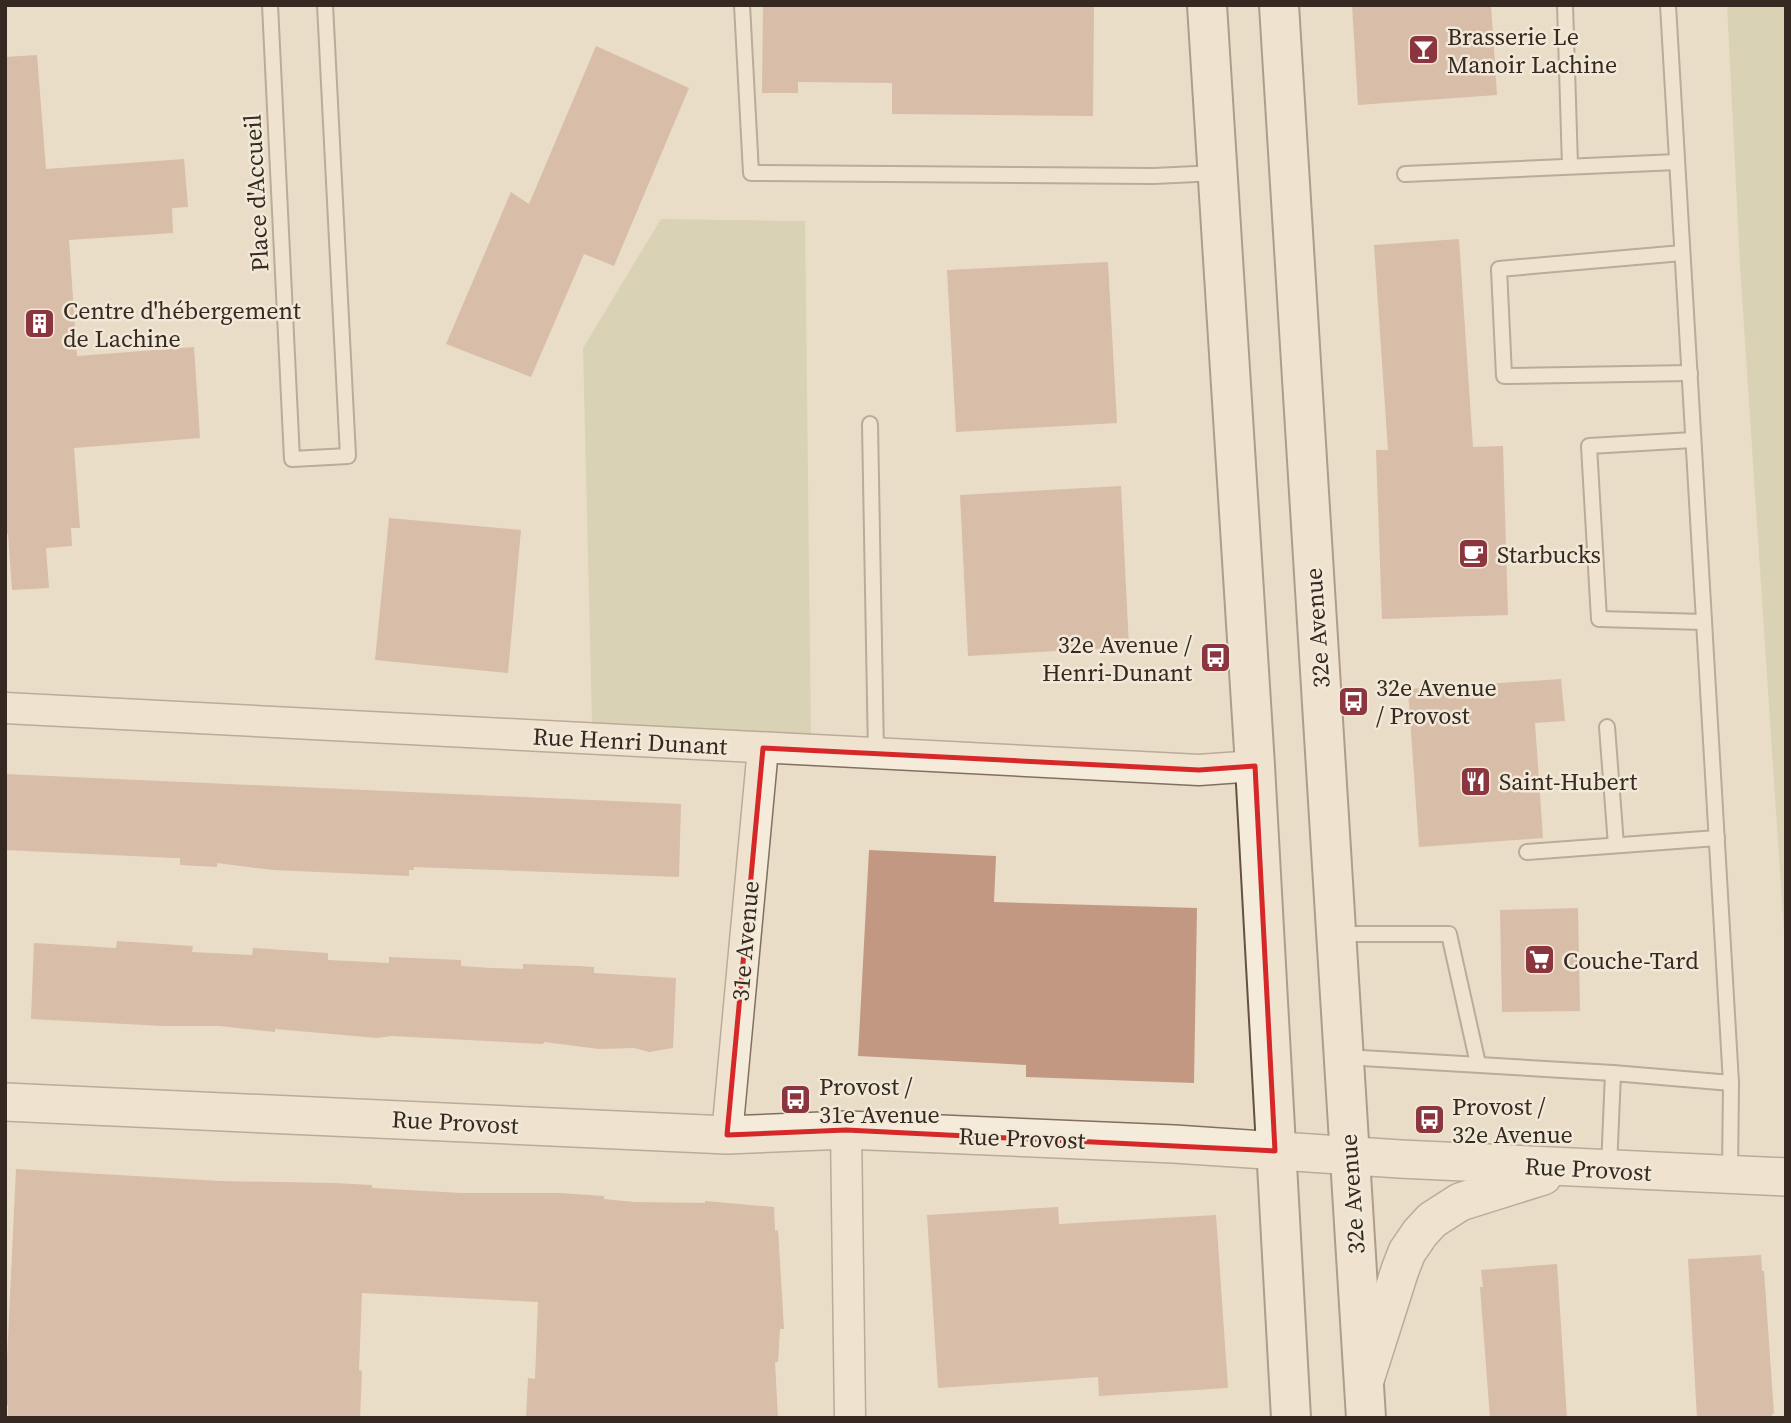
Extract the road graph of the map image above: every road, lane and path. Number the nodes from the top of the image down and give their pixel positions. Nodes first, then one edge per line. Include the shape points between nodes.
1 (270, 5) edge
2 (325, 5) edge
3 (742, 5) edge
4 (1207, 5) edge
5 (1279, 5) edge
6 (1565, 5) edge
7 (1668, 5) edge
8 (1677, 162) junction
9 (1570, 166) junction
10 (1217, 173) junction
11 (1405, 174) dead end
12 (1682, 253) junction
13 (1689, 373) junction
14 (870, 424) dead end
15 (1693, 440) junction
16 (1704, 622) junction
17 (5, 708) edge
18 (1607, 727) dead end
19 (763, 748) junction
20 (876, 754) junction
21 (1255, 766) junction
22 (1717, 838) junction
23 (1616, 845) junction
24 (1527, 852) dead end
25 (1336, 934) junction
26 (1344, 1056) junction
27 (1478, 1064) junction
28 (1613, 1073) junction
29 (1731, 1083) junction
30 (5, 1102) edge
31 (846, 1130) junction
32 (727, 1135) junction
33 (1275, 1151) junction
34 (1350, 1156) junction
35 (1567, 1168) junction
36 (1609, 1170) junction
37 (1730, 1175) junction
38 (1786, 1177) edge
39 (1365, 1400) edge
40 (850, 1418) edge
41 (1291, 1418) edge

1 - 2 lane, Place d'Accueil via 292,459 348,456
3 - 10 lane via 751,173
4 - 10 main road
5 - 25 main road, 32e Avenue
6 - 9 lane
7 - 8 lane
8 - 9 lane
8 - 12 lane
9 - 11 lane
10 - 21 main road
12 - 13 lane
12 - 13 lane via 1499,269 1504,376
13 - 15 lane
14 - 20 lane
15 - 16 lane
15 - 16 lane via 1589,446 1599,619
16 - 22 lane
17 - 19 street, Rue Henri Dunant
18 - 23 lane
19 - 20 street, Rue Henri Dunant
19 - 32 street, 31e Avenue
20 - 21 street, Rue Henri Dunant via 1199,770
21 - 33 main road
22 - 23 lane
22 - 29 lane
23 - 24 lane
25 - 26 main road, 32e Avenue
25 - 27 lane via 1449,934
26 - 27 lane
26 - 34 main road, 32e Avenue
27 - 28 lane
28 - 29 lane
28 - 36 lane
29 - 37 lane
30 - 32 street, Rue Provost
31 - 32 street, Rue Provost
31 - 33 street, Rue Provost
31 - 40 street
33 - 34 street, Rue Provost
33 - 41 main road
34 - 35 street, Rue Provost
34 - 39 main road, 32e Avenue
35 - 36 street, Rue Provost
35 - 39 street via 1460,1202 1432,1220 1407,1252
36 - 37 street, Rue Provost
37 - 38 street, Rue Provost

